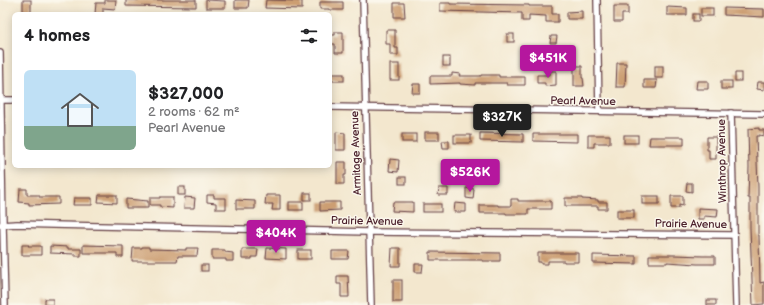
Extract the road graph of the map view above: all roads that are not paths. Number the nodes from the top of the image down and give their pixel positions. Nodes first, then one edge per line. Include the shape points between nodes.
1 (363, 0) edge
2 (597, 0) edge
3 (0, 53) edge
4 (1, 100) edge
5 (12, 100) edge
6 (332, 106) edge
7 (365, 107) junction
8 (599, 111) junction
9 (731, 113) junction
10 (764, 114) edge
11 (1, 225) edge
12 (368, 232) junction
13 (734, 235) junction
14 (5, 305) edge
15 (371, 305) edge
16 (736, 305) edge

1 - 7 street, Armitage Avenue
2 - 8 street
3 - 4 street
4 - 5 street
4 - 11 street
6 - 7 street, Pearl Avenue
7 - 8 street, Pearl Avenue
7 - 12 street, Armitage Avenue
8 - 9 street, Pearl Avenue
9 - 10 street, Pearl Avenue
9 - 13 street, Winthrop Avenue
11 - 12 street, Prairie Avenue
11 - 14 street
12 - 13 street, Prairie Avenue
12 - 15 street, Armitage Avenue
13 - 16 street, Winthrop Avenue

